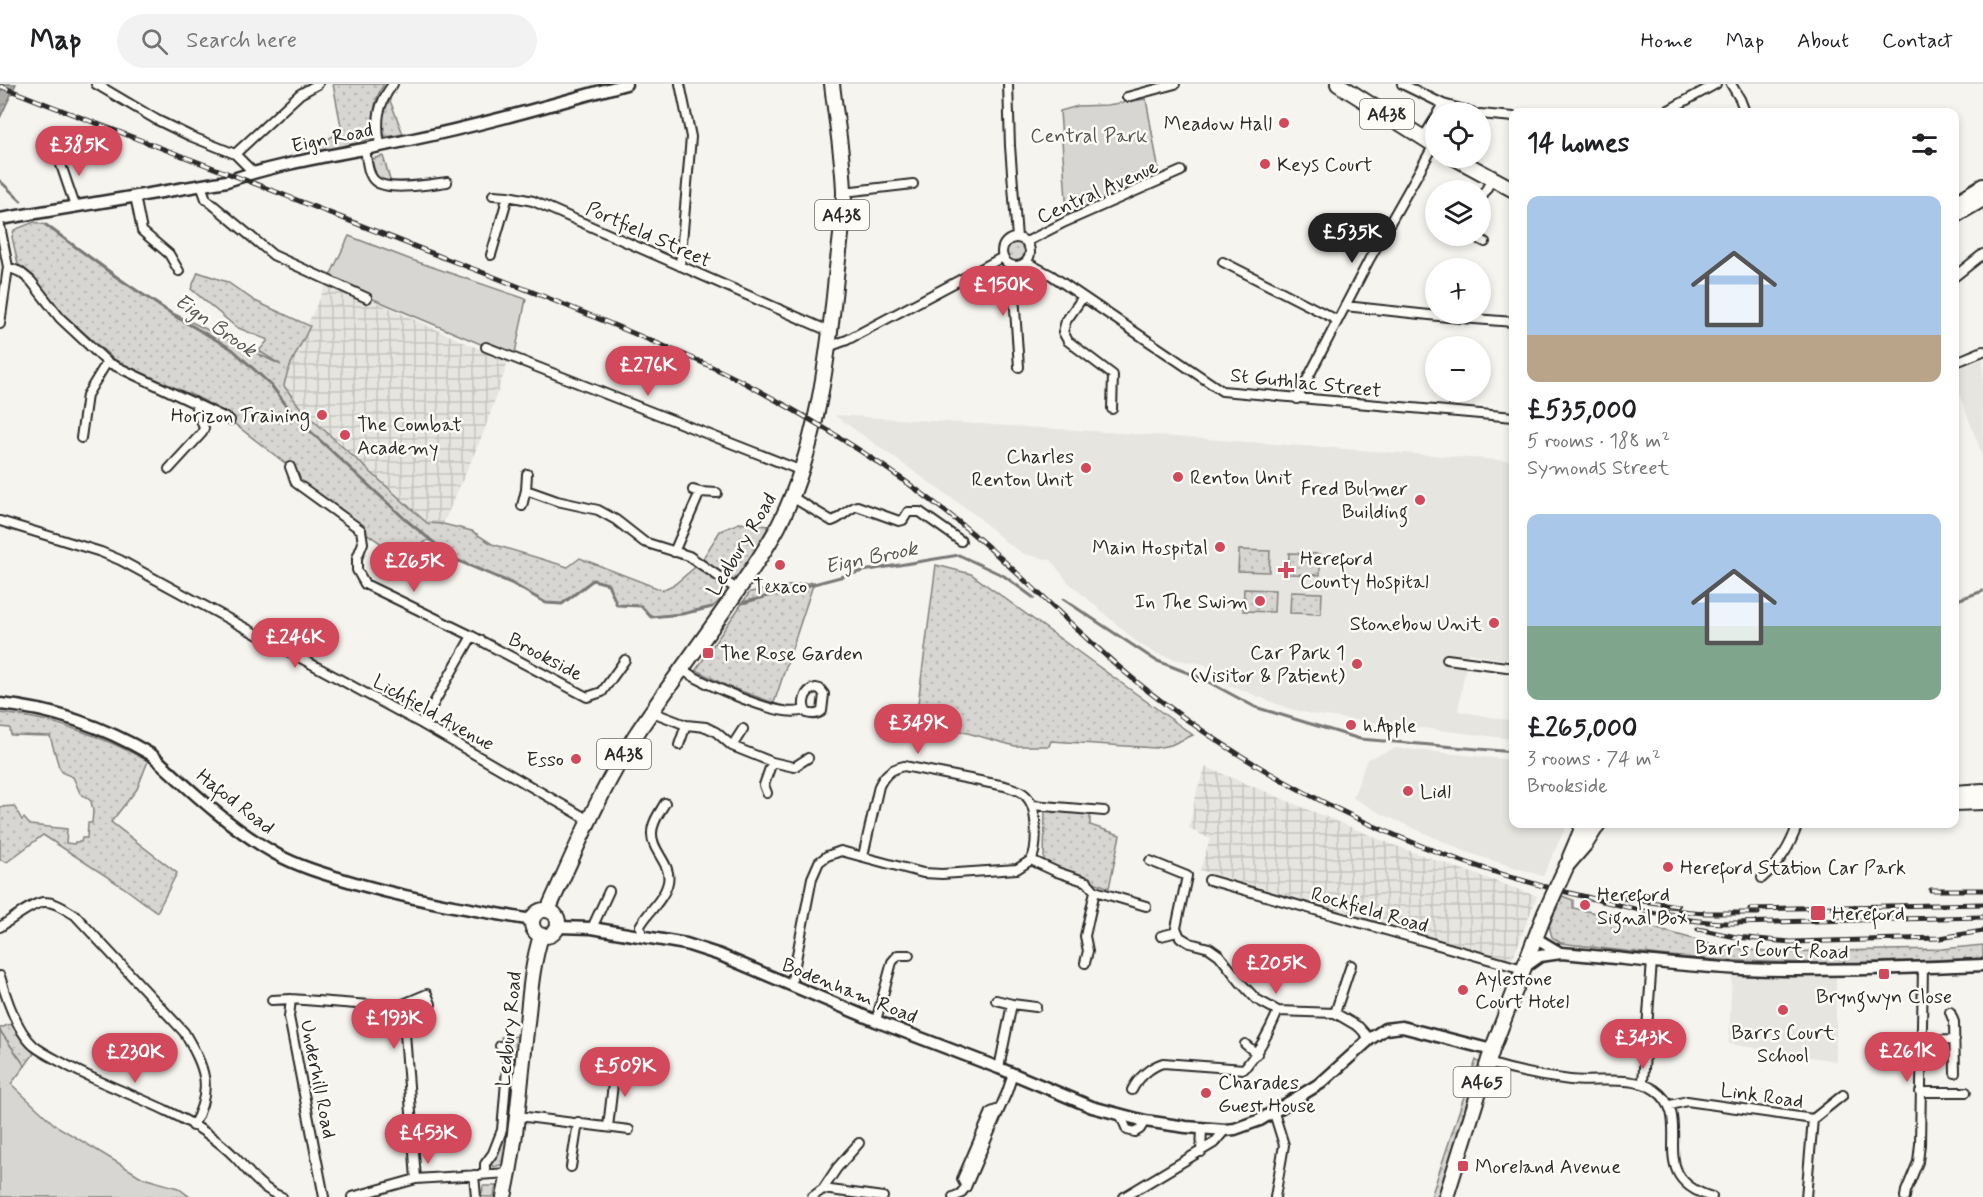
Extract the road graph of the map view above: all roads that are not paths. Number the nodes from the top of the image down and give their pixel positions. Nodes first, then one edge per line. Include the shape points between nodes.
1 (96, 84) edge
2 (318, 84) edge
3 (393, 84) edge
4 (626, 84) edge
5 (680, 84) edge
6 (832, 84) edge
7 (1008, 84) edge
8 (1175, 84) edge
9 (1338, 84) edge
10 (1402, 84) edge
11 (1716, 84) edge
12 (1731, 84) edge
13 (1127, 97) dead end
14 (1438, 102) edge
15 (1672, 108) edge
16 (1743, 108) edge
17 (1491, 115) edge
18 (1509, 117) edge
19 (1425, 139) edge
20 (380, 146) junction
21 (365, 149) junction
22 (235, 154) junction
23 (1425, 155) edge
24 (58, 156) dead end
25 (1473, 168) edge
26 (1181, 171) dead end
27 (253, 172) junction
28 (1492, 179) joint
29 (447, 182) dead end
30 (913, 184) dead end
31 (201, 185) junction
32 (1983, 186) edge
33 (1509, 188) edge
34 (844, 192) junction
35 (493, 195) dead end
36 (135, 196) junction
37 (508, 196) junction
38 (1983, 199) edge
39 (1959, 201) edge
40 (75, 206) junction
41 (1959, 213) edge
42 (0, 219) edge
43 (1, 232) edge
44 (1017, 238) junction
45 (1026, 242) junction
46 (1983, 254) edge
47 (491, 255) dead end
48 (1003, 256) junction
49 (1026, 262) junction
50 (1223, 262) dead end
51 (680, 266) junction
52 (1012, 266) junction
53 (8, 267) junction
54 (179, 271) dead end
55 (1959, 273) edge
56 (1083, 297) junction
57 (367, 298) dead end
58 (1345, 306) junction
59 (1337, 320) junction
60 (1509, 322) edge
61 (0, 324) edge
62 (831, 333) junction
63 (486, 347) dead end
64 (828, 347) junction
65 (1983, 351) edge
66 (1959, 361) edge
67 (107, 362) junction
68 (1019, 367) dead end
69 (1298, 399) junction
70 (194, 402) junction
71 (1112, 410) dead end
72 (1509, 417) edge
73 (230, 420) dead end
74 (81, 438) dead end
75 (290, 467) dead end
76 (169, 469) dead end
77 (801, 471) junction
78 (527, 474) dead end
79 (526, 490) junction
80 (717, 493) dead end
81 (792, 497) junction
82 (522, 506) dead end
83 (0, 521) edge
84 (961, 541) dead end
85 (674, 552) junction
86 (736, 593) junction
87 (472, 636) junction
88 (1447, 658) dead end
89 (625, 660) dead end
90 (1509, 667) edge
91 (682, 670) junction
92 (0, 704) edge
93 (804, 710) dead end
94 (652, 712) junction
95 (423, 724) junction
96 (686, 725) junction
97 (743, 729) dead end
98 (679, 745) dead end
99 (732, 746) junction
100 (808, 758) dead end
101 (772, 762) junction
102 (1983, 791) edge
103 (767, 793) dead end
104 (1959, 793) edge
105 (1983, 802) edge
106 (665, 803) dead end
107 (1959, 803) edge
108 (1032, 805) junction
109 (1104, 811) dead end
110 (589, 819) junction
111 (1582, 828) edge
112 (1595, 828) edge
113 (1796, 828) edge
114 (863, 856) junction
115 (1031, 860) junction
116 (1150, 861) dead end
117 (1567, 865) junction
118 (1762, 878) dead end
119 (1209, 880) dead end
120 (609, 891) dead end
121 (1095, 891) junction
122 (1146, 906) dead end
123 (548, 910) junction
124 (532, 920) junction
125 (0, 927) edge
126 (558, 927) junction
127 (592, 928) junction
128 (1177, 930) junction
129 (541, 936) junction
130 (642, 936) junction
131 (1161, 936) dead end
132 (1534, 938) junction
133 (1561, 953) junction
134 (909, 955) dead end
135 (1652, 961) junction
136 (1085, 963) dead end
137 (1351, 965) dead end
138 (1983, 965) edge
139 (1923, 967) junction
140 (1523, 969) junction
141 (0, 976) edge
142 (791, 985) junction
143 (291, 999) junction
144 (272, 1000) dead end
145 (996, 1000) dead end
146 (1012, 1004) junction
147 (396, 1007) junction
148 (1036, 1007) dead end
149 (1278, 1011) junction
150 (1950, 1012) dead end
151 (1335, 1013) junction
152 (404, 1020) junction
153 (876, 1021) junction
154 (1370, 1039) junction
155 (1955, 1040) junction
156 (1921, 1041) junction
157 (1245, 1044) dead end
158 (500, 1046) dead end
159 (1257, 1054) junction
160 (1876, 1054) dead end
161 (1490, 1057) junction
162 (1920, 1058) junction
163 (615, 1067) dead end
164 (999, 1068) junction
165 (1955, 1073) dead end
166 (1013, 1074) junction
167 (1642, 1082) junction
168 (1132, 1090) dead end
169 (1920, 1092) junction
170 (1966, 1092) dead end
171 (1843, 1095) dead end
172 (1671, 1106) junction
173 (1274, 1113) junction
174 (518, 1116) junction
175 (1813, 1119) junction
176 (578, 1122) junction
177 (193, 1126) junction
178 (608, 1127) junction
179 (1202, 1128) junction
180 (629, 1130) dead end
181 (1225, 1130) junction
182 (859, 1143) dead end
183 (1201, 1152) junction
184 (571, 1167) dead end
185 (509, 1173) junction
186 (485, 1174) junction
187 (474, 1175) junction
188 (416, 1179) junction
189 (823, 1188) junction
190 (282, 1197) edge
191 (324, 1197) edge
192 (352, 1197) edge
193 (476, 1197) edge
194 (504, 1197) edge
195 (812, 1197) edge
196 (883, 1197) edge
197 (953, 1197) edge
198 (1124, 1197) edge
199 (1275, 1197) edge
200 (1446, 1197) edge
201 (1712, 1197) edge
202 (1806, 1197) edge
203 (1905, 1197) edge

1 - 22 street via 157,120
2 - 22 street via 300,94
3 - 20 street via 377,116
4 - 20 street, Eign Road via 496,120
5 - 51 street via 691,137
6 - 34 highway, Ledbury Road / A438
7 - 44 street
8 - 13 street
9 - 19 highway, A438
10 - 14 street
11 - 15 street
12 - 16 street
17 - 18 street
20 - 21 street, Eign Road
21 - 27 street, Eign Road
21 - 29 street via 369,171 381,184
22 - 27 street
23 - 58 street
24 - 40 street
25 - 28 highway
26 - 45 street, Central Avenue
27 - 31 street, Eign Road
28 - 33 highway
30 - 34 street
31 - 36 street, Eign Road
31 - 57 street via 206,199 273,255
32 - 39 highway
34 - 62 highway, Ledbury Road / A438
35 - 37 street, Portfield Street
36 - 40 street, Eign Road
36 - 54 street via 142,231 169,254
37 - 47 street
37 - 51 street, Portfield Street via 533,201
38 - 41 highway
40 - 42 street, Eign Road
43 - 53 street
44 - 45 street
44 - 48 street via 1005,243
45 - 49 street via 1030,250
46 - 55 street
48 - 52 street
48 - 64 street
49 - 52 street
49 - 56 street, St Guthlac Street
50 - 59 street
51 - 62 street, Portfield Street
52 - 68 street
53 - 61 street
53 - 67 street via 31,281 60,318
56 - 69 street, St Guthlac Street via 1217,389
56 - 71 street via 1066,321 1064,337 1113,375
58 - 59 street
58 - 60 street
59 - 69 street
62 - 64 highway, Ledbury Road / A438
63 - 77 street
64 - 77 highway, Ledbury Road / A438
65 - 66 street
67 - 70 street
67 - 74 street via 87,395
69 - 72 street, St Guthlac Street
70 - 73 street
70 - 76 street via 204,428
75 - 87 street, Brookside via 296,483 361,530 363,543 357,570 365,584
77 - 81 highway, Ledbury Road / A438
78 - 79 street
79 - 82 street
79 - 85 street via 598,510 644,542
80 - 85 street via 697,491
81 - 84 street via 832,521 857,506 899,521 908,512 920,512
81 - 86 highway, Ledbury Road / A438
83 - 95 street, Lichfield Avenue via 120,560
85 - 86 street via 700,563
86 - 91 highway, Ledbury Road / A438
87 - 89 street, Brookside via 587,697 602,692
87 - 95 street
88 - 90 street
91 - 93 street via 759,704 778,710
91 - 94 highway, Ledbury Road / A438
92 - 124 street, Hafod Road via 51,712 137,746 237,830 308,869 449,906
94 - 96 street
94 - 110 highway, Ledbury Road / A438
95 - 110 street, Lichfield Avenue
96 - 98 street
96 - 99 street via 706,727
97 - 99 street
99 - 101 street
100 - 101 street via 794,767
101 - 103 street via 764,785
102 - 104 highway
105 - 107 highway
106 - 130 street via 652,833 668,882 640,926
108 - 109 street
108 - 114 street via 1020,791 1005,786 904,766 893,768 879,786
108 - 115 street via 1035,854
110 - 123 highway, Ledbury Road / A438
111 - 117 highway, A465
112 - 117 highway, A465
113 - 118 street via 1785,854
114 - 115 street via 887,865 942,874 1017,869
114 - 142 street via 842,851 819,862 812,878
115 - 121 street via 1087,882
116 - 128 street via 1187,876
117 - 132 highway, A465, bridge
119 - 140 street, Rockfield Road
120 - 127 street
121 - 122 street
121 - 136 street via 1085,936
123 - 124 highway via 538,912
123 - 126 highway via 556,916
124 - 129 highway via 532,928
125 - 177 street via 43,902 59,905 75,915 184,1032 196,1052 206,1089 203,1107
126 - 127 street, Bodenham Road
126 - 129 highway via 552,935
127 - 130 street, Bodenham Road
128 - 131 street
128 - 149 street via 1190,943 1219,955 1256,999
129 - 174 highway, Ledbury Road via 530,997
130 - 142 street, Bodenham Road via 698,948
132 - 133 street, Barr's Court Road
132 - 140 highway, A465
133 - 135 street, Barr's Court Road
133 - 140 street, Barr's Court Road via 1540,956
134 - 153 street via 898,955 892,962
135 - 139 street, Barr's Court Road via 1738,969
135 - 167 street
137 - 151 street
138 - 139 street, Barr's Court Road
139 - 156 street
140 - 161 highway, A465
141 - 177 street via 7,1001 33,1045 97,1082
142 - 153 street, Bodenham Road
143 - 144 street
143 - 147 street, Underhill Road
143 - 191 street, Underhill Road via 289,1017
145 - 146 street
146 - 148 street
146 - 164 street
147 - 152 street
147 - 152 street, Underhill Road via 427,994 429,1007
149 - 151 street
149 - 159 street
150 - 155 street
151 - 154 street via 1359,1027
152 - 188 street
153 - 164 street, Bodenham Road
154 - 161 street via 1389,1028 1402,1027
154 - 173 street via 1321,1083
155 - 156 street
155 - 165 street
156 - 162 street
157 - 159 street
158 - 186 street, Ledbury Road via 508,1057 502,1130 485,1164
159 - 168 street via 1244,1069 1158,1065 1142,1075
160 - 162 street
161 - 167 street via 1570,1080
161 - 200 highway, A465
162 - 169 street
163 - 178 street
164 - 166 street, Bodenham Road
166 - 179 street, Bodenham Road via 1121,1116
166 - 197 street via 999,1109 991,1112 962,1179 966,1187
167 - 172 street
169 - 170 street
169 - 203 street via 1918,1162
171 - 175 street, Link Road
172 - 175 street, Link Road via 1686,1101
172 - 201 street via 1673,1162 1690,1187
173 - 181 street
173 - 199 street via 1284,1145
174 - 176 street
174 - 185 highway, Ledbury Road
175 - 202 street, Link Road
176 - 178 street
176 - 184 street
177 - 190 street via 222,1146 264,1188
178 - 180 street
179 - 181 street, Bodenham Road
179 - 183 street
181 - 183 street
182 - 189 street
183 - 198 street
185 - 186 street
185 - 194 highway, Ledbury Road
186 - 187 street
187 - 188 street
187 - 193 street
188 - 192 street
189 - 195 street
189 - 196 street

